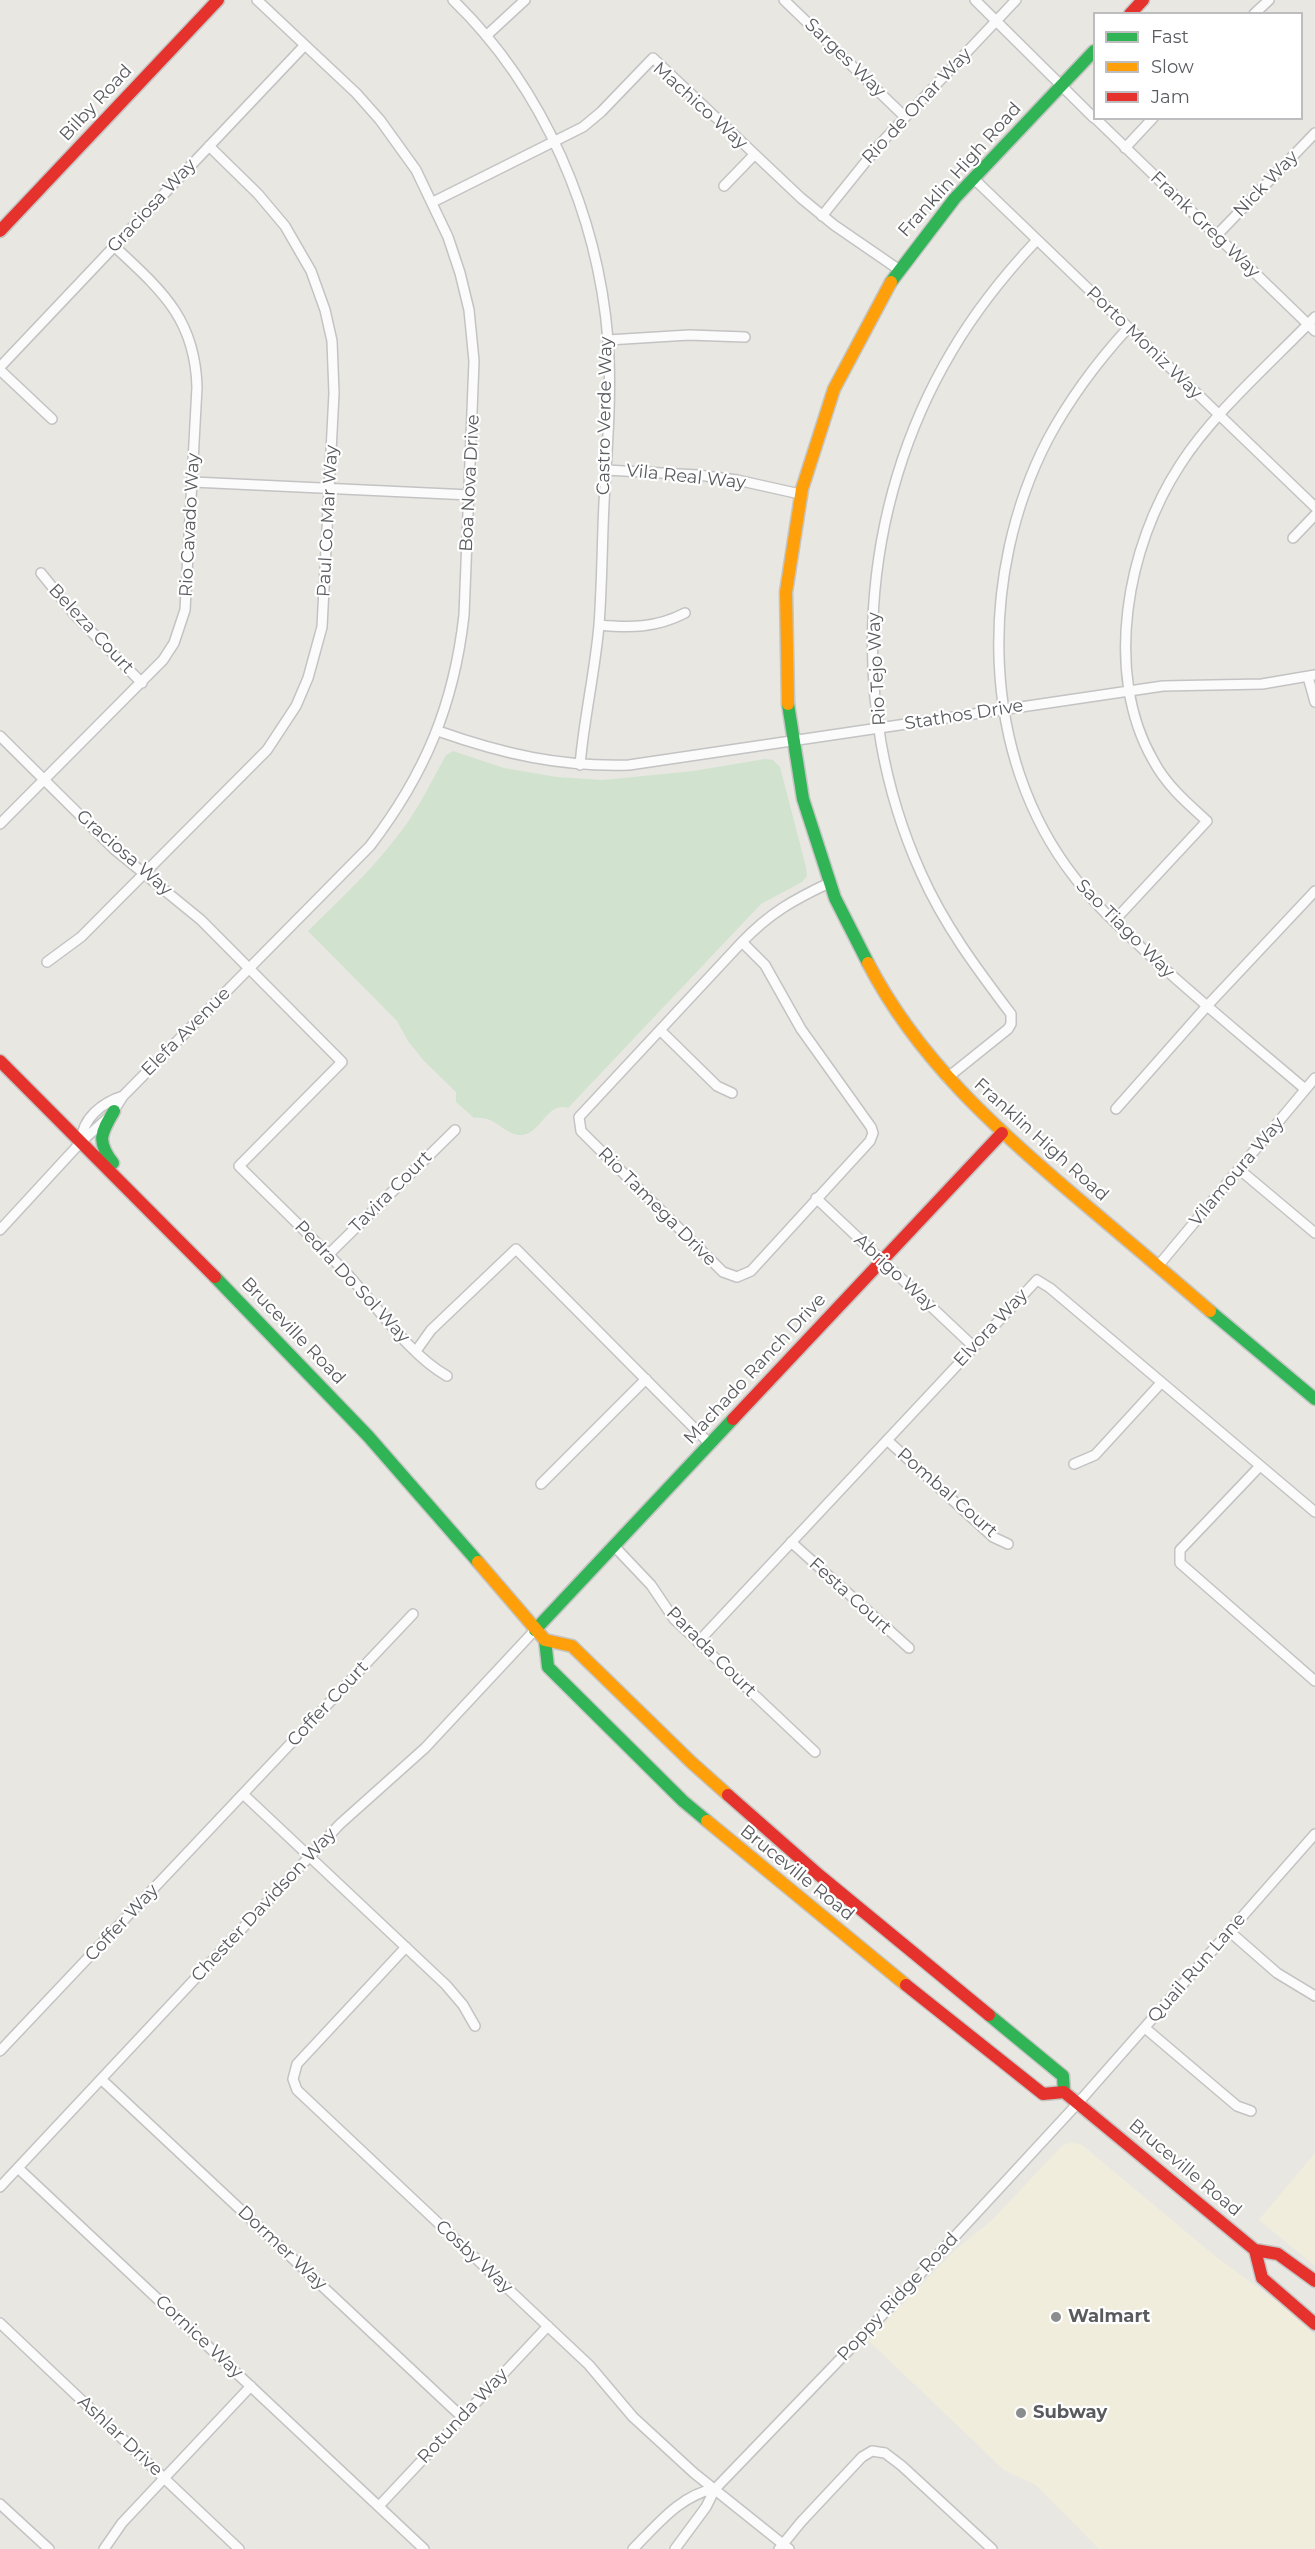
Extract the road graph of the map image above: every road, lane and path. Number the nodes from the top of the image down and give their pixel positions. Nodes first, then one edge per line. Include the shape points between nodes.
1 (218, 0) edge
2 (257, 0) edge
3 (453, 0) edge
4 (525, 0) edge
5 (784, 0) edge
6 (975, 0) edge
7 (1016, 0) edge
8 (1143, 0) edge
9 (1269, 0) edge
10 (1132, 12) edge
11 (1256, 12) edge
12 (997, 20) junction
13 (486, 36) junction
14 (305, 45) junction
15 (1093, 53) edge
16 (1061, 85) junction
17 (1093, 116) edge
18 (905, 117) junction
19 (1097, 120) edge
20 (1151, 120) edge
21 (1315, 133) edge
22 (554, 142) junction
23 (208, 146) junction
24 (1125, 148) junction
25 (754, 155) junction
26 (973, 178) junction
27 (724, 186) dead end
28 (433, 202) junction
29 (822, 216) junction
30 (0, 231) edge
31 (1216, 236) junction
32 (1037, 240) junction
33 (114, 246) junction
34 (898, 269) junction
35 (1315, 316) edge
36 (1311, 327) edge
37 (1128, 328) junction
38 (745, 337) dead end
39 (608, 340) junction
40 (0, 369) edge
41 (1220, 416) junction
42 (52, 419) dead end
43 (606, 470) junction
44 (193, 482) junction
45 (330, 488) junction
46 (800, 494) junction
47 (470, 495) junction
48 (1315, 507) edge
49 (1315, 515) edge
50 (1293, 538) dead end
51 (41, 573) dead end
52 (685, 613) dead end
53 (598, 625) junction
54 (1311, 676) edge
55 (142, 683) junction
56 (1130, 690) junction
57 (1315, 702) edge
58 (1004, 709) junction
59 (879, 728) junction
60 (438, 730) junction
61 (0, 736) edge
62 (791, 742) junction
63 (580, 765) junction
64 (45, 780) junction
65 (0, 824) edge
66 (145, 874) junction
67 (829, 884) junction
68 (1315, 891) edge
69 (1114, 921) junction
70 (742, 942) junction
71 (47, 962) dead end
72 (250, 969) junction
73 (1207, 1006) junction
74 (661, 1031) junction
75 (0, 1061) edge
76 (947, 1078) junction
77 (1315, 1078) edge
78 (1305, 1089) junction
79 (732, 1093) dead end
80 (123, 1096) junction
81 (1116, 1109) dead end
82 (114, 1110) junction
83 (455, 1130) dead end
84 (1002, 1133) junction
85 (82, 1141) junction
86 (1240, 1170) junction
87 (118, 1178) junction
88 (816, 1198) junction
89 (0, 1230) edge
90 (1315, 1233) edge
91 (328, 1255) junction
92 (881, 1261) junction
93 (1158, 1266) junction
94 (974, 1347) junction
95 (416, 1351) junction
96 (447, 1376) dead end
97 (646, 1380) junction
98 (1161, 1383) junction
99 (1315, 1400) edge
100 (887, 1440) junction
101 (710, 1444) junction
102 (1074, 1464) dead end
103 (1260, 1466) junction
104 (541, 1484) dead end
105 (1315, 1512) edge
106 (791, 1542) junction
107 (1008, 1544) dead end
108 (614, 1546) junction
109 (413, 1614) dead end
110 (535, 1630) junction
111 (545, 1640) junction
112 (698, 1642) junction
113 (909, 1648) dead end
114 (1315, 1681) edge
115 (815, 1752) dead end
116 (243, 1794) junction
117 (1315, 1834) edge
118 (310, 1857) junction
119 (1229, 1931) junction
120 (406, 1947) junction
121 (1315, 1996) edge
122 (475, 2026) dead end
123 (1145, 2028) junction
124 (0, 2051) edge
125 (101, 2079) junction
126 (1064, 2092) junction
127 (1078, 2103) junction
128 (1251, 2111) dead end
129 (18, 2168) junction
130 (0, 2187) edge
131 (1255, 2250) junction
132 (1315, 2281) edge
133 (0, 2324) edge
134 (1315, 2324) edge
135 (548, 2326) junction
136 (252, 2386) junction
137 (462, 2417) junction
138 (165, 2479) junction
139 (715, 2489) junction
140 (0, 2504) edge
141 (379, 2506) junction
142 (783, 2548) edge
143 (49, 2549) edge
144 (104, 2549) edge
145 (239, 2549) edge
146 (424, 2549) edge
147 (633, 2549) edge
148 (675, 2549) edge
149 (992, 2549) edge

1 - 30 main road, Bilby Road
2 - 14 street, Boa Nova Drive
3 - 13 street, Castro Verde Way
4 - 13 street
5 - 18 street, Sarges Way
6 - 12 street, Frank Greg Way
7 - 12 street, Rio de Onar Way
8 - 10 main road
9 - 11 street
12 - 16 street, Frank Greg Way
12 - 18 street, Rio de Onar Way
13 - 22 street, Castro Verde Way via 527,93
14 - 23 street, Graciosa Way
14 - 28 street, Boa Nova Drive via 380,120 411,162
15 - 16 main road, Franklin High Road
16 - 17 street, Frank Greg Way
16 - 26 main road, Franklin High Road
18 - 29 street, Rio de Onar Way
19 - 24 street, Frank Greg Way
20 - 24 street
21 - 31 street, Nick Way
22 - 25 street, Machico Way via 601,112 653,58
22 - 28 street, Machico Way
22 - 39 street, Castro Verde Way via 587,225
23 - 33 street, Graciosa Way
23 - 45 street, Paul Co Mar Way via 285,226 319,290 334,362
24 - 31 street, Frank Greg Way
25 - 27 street
25 - 29 street, Machico Way
26 - 32 street, Porto Moniz Way
26 - 34 main road, Franklin High Road
28 - 47 street, Boa Nova Drive via 460,273 472,336
29 - 34 street, Machico Way
31 - 36 street, Frank Greg Way
32 - 37 street, Porto Moniz Way
32 - 59 street, Rio Tejo Way via 993,290 951,352 921,410 901,461 885,519 874,594 873,684
33 - 40 street, Graciosa Way
33 - 44 street, Rio Cavado Way via 162,291 190,338 197,387
34 - 46 main road, Franklin High Road via 842,370
35 - 36 street
36 - 41 street
37 - 41 street, Porto Moniz Way
37 - 58 street, Sao Tiago Way via 1067,405 1035,467 1018,513 1000,617
38 - 39 street via 689,335
39 - 43 street, Castro Verde Way
40 - 42 street
41 - 48 street, Porto Moniz Way
41 - 56 street via 1174,474 1141,545 1127,611
43 - 46 street, Vila Real Way via 698,475
43 - 53 street, Castro Verde Way
44 - 45 street
44 - 55 street, Rio Cavado Way via 185,610 174,643
45 - 47 street
45 - 66 street, Paul Co Mar Way via 322,627 315,658 296,706 254,766
46 - 62 main road, Franklin High Road via 787,571 784,618
47 - 60 street, Boa Nova Drive via 460,650
49 - 50 street
51 - 55 street, Beleza Court via 74,614
52 - 53 street via 637,628
53 - 63 street, Castro Verde Way
54 - 56 street, Stathos Drive via 1262,684
54 - 57 street
55 - 64 street, Rio Cavado Way
56 - 58 street, Stathos Drive
56 - 69 street via 1134,716 1153,761 1171,787 1207,821
58 - 59 street, Stathos Drive
58 - 69 street, Sao Tiago Way via 1019,773 1048,838 1074,877
59 - 62 street, Stathos Drive
59 - 76 street, Rio Tejo Way via 894,798 921,874 966,954 1011,1014 1008,1029
60 - 63 street, Stathos Drive via 518,756
60 - 72 street, Boa Nova Drive via 406,796 370,846
61 - 64 street, Graciosa Way
62 - 63 street, Stathos Drive via 657,762
62 - 67 main road, Franklin High Road via 811,832
64 - 65 street, Rio Cavado Way
64 - 66 street, Graciosa Way via 114,849
66 - 71 street, Paul Co Mar Way via 81,938
66 - 72 street, Graciosa Way via 201,920
67 - 70 street, Rio Tamega Drive via 792,900 768,916
67 - 76 main road, Franklin High Road via 880,986
68 - 73 street
69 - 73 street, Sao Tiago Way
70 - 74 street, Rio Tamega Drive
70 - 88 street, Rio Tamega Drive via 765,964 801,1029 873,1133 870,1141
72 - 80 street, Elefa Avenue
72 - 91 street, Pedra Do Sol Way via 342,1062 239,1166
73 - 78 street, Sao Tiago Way
73 - 81 street
74 - 79 street via 717,1086
74 - 88 street, Rio Tamega Drive via 579,1118 581,1131 723,1272 737,1277 751,1271
75 - 85 main road, Bruceville Road
76 - 84 main road, Franklin High Road
77 - 78 street, Vilamoura Way
78 - 86 street, Vilamoura Way
80 - 82 street, Elefa Avenue
80 - 85 street, Elefa Avenue via 109,1101 88,1120
82 - 85 street, Elefa Avenue
82 - 87 main road via 100,1141 116,1167
83 - 91 street, Tavira Court
84 - 92 main road, Machado Ranch Drive
84 - 93 main road, Franklin High Road
85 - 87 main road, Bruceville Road
85 - 89 street, Elefa Avenue
86 - 90 street
86 - 93 street, Vilamoura Way
87 - 110 main road, Bruceville Road via 368,1436
88 - 92 street, Abrigo Way
91 - 95 street, Pedra Do Sol Way
92 - 94 street, Abrigo Way
92 - 101 main road, Machado Ranch Drive
93 - 99 main road, Franklin High Road
94 - 98 street, Elvora Way via 1038,1280
94 - 100 street, Elvora Way
95 - 96 street
95 - 97 street, Pedra Do Sol Way via 431,1330 516,1249
97 - 101 street, Pedra Do Sol Way
97 - 104 street
98 - 102 street via 1095,1455
98 - 103 street, Elvora Way
100 - 106 street, Elvora Way
100 - 107 street, Pombal Court via 993,1537
101 - 108 main road, Machado Ranch Drive
103 - 105 street, Elvora Way
103 - 114 street via 1180,1550 1180,1563
106 - 112 street, Elvora Way
106 - 113 street, Festa Court
108 - 110 main road, Machado Ranch Drive
108 - 112 street, Parada Court
109 - 116 street, Coffer Court
110 - 111 main road, Bruceville Road
110 - 118 street, Chester Davidson Way via 425,1748 354,1810
111 - 126 main road, Bruceville Road via 572,1646 691,1762 819,1875 1063,2076
111 - 126 main road, Bruceville Road via 548,1667 683,1801 1043,2094
112 - 115 street, Parada Court
116 - 118 street
116 - 124 street, Coffer Way
117 - 119 street, Quail Run Lane
118 - 120 street
118 - 125 street, Chester Davidson Way
119 - 121 street via 1277,1973
119 - 123 street, Quail Run Lane
120 - 122 street via 455,1994
120 - 135 street, Cosby Way via 297,2064 294,2085
123 - 127 street, Quail Run Lane
123 - 128 street via 1237,2106
125 - 129 street, Chester Davidson Way
125 - 137 street, Dormer Way
126 - 127 main road, Bruceville Road
127 - 131 main road, Bruceville Road
127 - 139 street, Poppy Ridge Road
129 - 130 street, Chester Davidson Way
129 - 136 street, Cornice Way
131 - 132 main road, Bruceville Road via 1278,2254
131 - 134 main road via 1262,2278
133 - 138 street, Ashlar Drive
135 - 137 street, Rotunda Way
135 - 139 street, Cosby Way via 596,2372 633,2417
136 - 138 street
136 - 141 street, Cornice Way
137 - 141 street, Rotunda Way
138 - 144 street via 122,2523
138 - 145 street, Ashlar Drive
139 - 142 street, Cosby Way
139 - 147 street, Poppy Ridge Road via 691,2497 663,2518
139 - 148 street, Poppy Ridge Road
140 - 143 street
141 - 146 street, Cornice Way
142 - 149 street via 801,2522 872,2451 885,2453 902,2466

